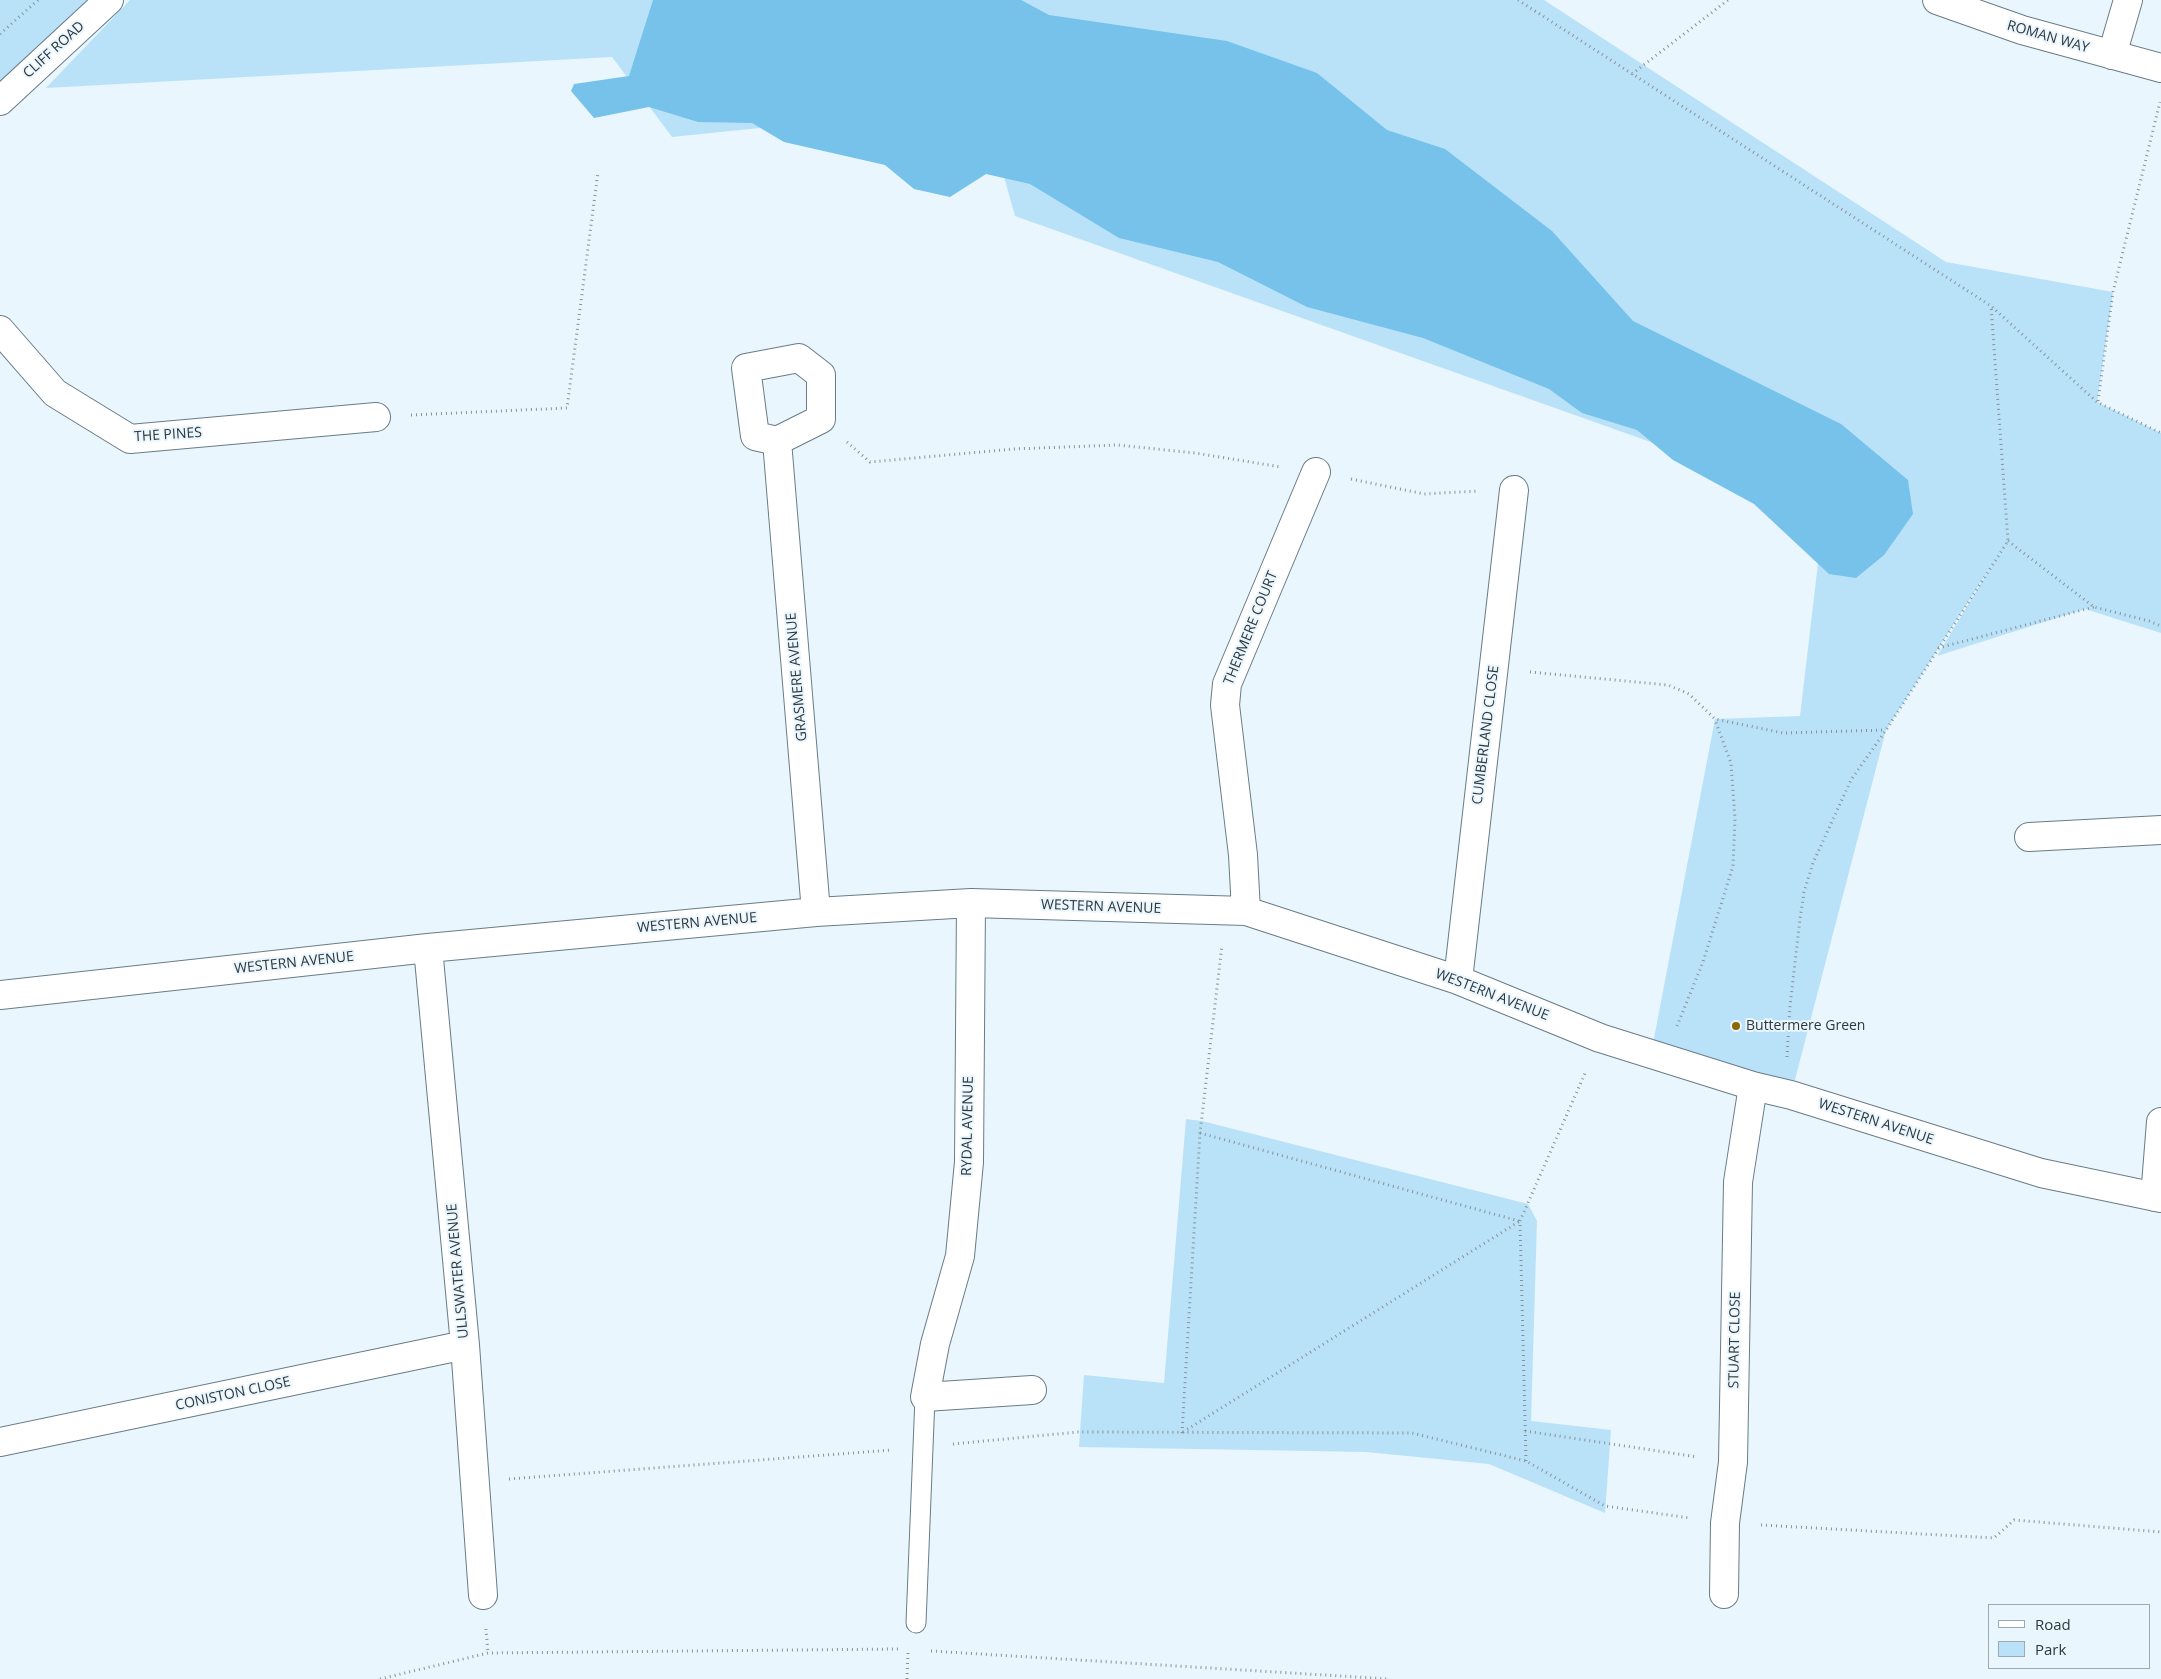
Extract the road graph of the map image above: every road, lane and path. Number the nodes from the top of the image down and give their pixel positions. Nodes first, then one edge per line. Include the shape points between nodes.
1 (38, 0) edge
2 (109, 0) edge
3 (1518, 0) edge
4 (1728, 0) edge
5 (1937, 0) edge
6 (2128, 0) edge
7 (0, 34) edge
8 (2112, 55) junction
9 (2161, 68) edge
10 (1632, 74) junction
11 (2161, 100) edge
12 (0, 101) edge
13 (598, 172) dead end
14 (1991, 306) junction
15 (0, 330) edge
16 (2098, 402) junction
17 (376, 417) joint
18 (821, 419) junction
19 (2161, 433) edge
20 (777, 441) junction
21 (1316, 472) junction
22 (1514, 490) joint
23 (2008, 541) junction
24 (2094, 607) junction
25 (2161, 626) edge
26 (1937, 648) junction
27 (1494, 668) junction
28 (1715, 720) junction
29 (1886, 730) junction
30 (2161, 830) edge
31 (2029, 837) dead end
32 (971, 904) junction
33 (1246, 911) junction
34 (816, 912) junction
35 (428, 948) junction
36 (1458, 980) junction
37 (0, 995) edge
38 (1600, 1038) junction
39 (1664, 1058) junction
40 (1753, 1086) junction
41 (1792, 1095) junction
42 (2161, 1122) edge
43 (1200, 1133) junction
44 (2158, 1197) edge
45 (1520, 1221) junction
46 (465, 1345) junction
47 (1032, 1390) dead end
48 (926, 1397) junction
49 (1525, 1431) junction
50 (1182, 1433) junction
51 (0, 1442) edge
52 (922, 1447) junction
53 (1526, 1461) junction
54 (1733, 1462) junction
55 (474, 1482) junction
56 (1725, 1523) junction
57 (2161, 1532) edge
58 (1724, 1594) dead end
59 (483, 1595) dead end
60 (916, 1623) dead end
61 (908, 1649) dead end
62 (928, 1650) dead end
63 (380, 1679) edge
64 (1390, 1679) edge

1 - 7 path
2 - 12 street, CLIFF ROAD
3 - 10 path
4 - 10 path
5 - 8 street, ROMAN WAY via 1982,18
6 - 8 street
8 - 9 street, ROMAN WAY
10 - 14 path
11 - 16 path via 2113,292
13 - 17 path via 567,408
14 - 16 path
14 - 23 path
15 - 17 street, THE PINES via 55,393 130,439
16 - 19 path
18 - 20 street
18 - 20 street via 821,375 799,358 746,368 755,436
18 - 21 path via 870,462 1014,449 1117,445 1195,453
20 - 34 street, GRASMERE AVENUE
21 - 22 path via 1424,494
21 - 33 street, THERMERE COURT via 1227,684 1225,704 1243,855
22 - 27 street, CUMBERLAND CLOSE
23 - 24 path
23 - 26 path
24 - 25 path
24 - 26 path
26 - 29 path
27 - 28 path via 1668,685 1690,694
27 - 36 street, CUMBERLAND CLOSE
28 - 29 path via 1783,733
28 - 39 path via 1731,763 1735,819 1733,866 1703,962
29 - 41 path via 1851,780 1813,863 1804,892 1787,1051
30 - 31 street
32 - 33 street, WESTERN AVENUE
32 - 34 street, WESTERN AVENUE
32 - 48 street, RYDAL AVENUE via 969,1162 960,1256 935,1344
33 - 36 street, WESTERN AVENUE
33 - 43 path via 1222,943
34 - 35 street, WESTERN AVENUE
35 - 37 street, WESTERN AVENUE
35 - 46 street, ULLSWATER AVENUE
36 - 38 street, WESTERN AVENUE
38 - 39 street, WESTERN AVENUE
38 - 45 path
39 - 40 street, WESTERN AVENUE
40 - 41 street, WESTERN AVENUE
40 - 54 street, STUART CLOSE via 1738,1182
41 - 44 street, WESTERN AVENUE via 2041,1173
42 - 44 street
43 - 45 path
43 - 50 path
45 - 49 path
45 - 50 path
46 - 51 street, CONISTON CLOSE
46 - 55 street, ULLSWATER AVENUE
47 - 48 street
48 - 52 lane
49 - 53 path
49 - 54 path
50 - 52 path via 1078,1432
50 - 53 path via 1412,1433
52 - 55 path
52 - 60 lane
53 - 56 path via 1605,1506
54 - 56 street, STUART CLOSE
55 - 59 street, ULLSWATER AVENUE
56 - 57 path via 1994,1538 2014,1520
56 - 58 street, STUART CLOSE
61 - 63 path via 488,1654
62 - 64 path

